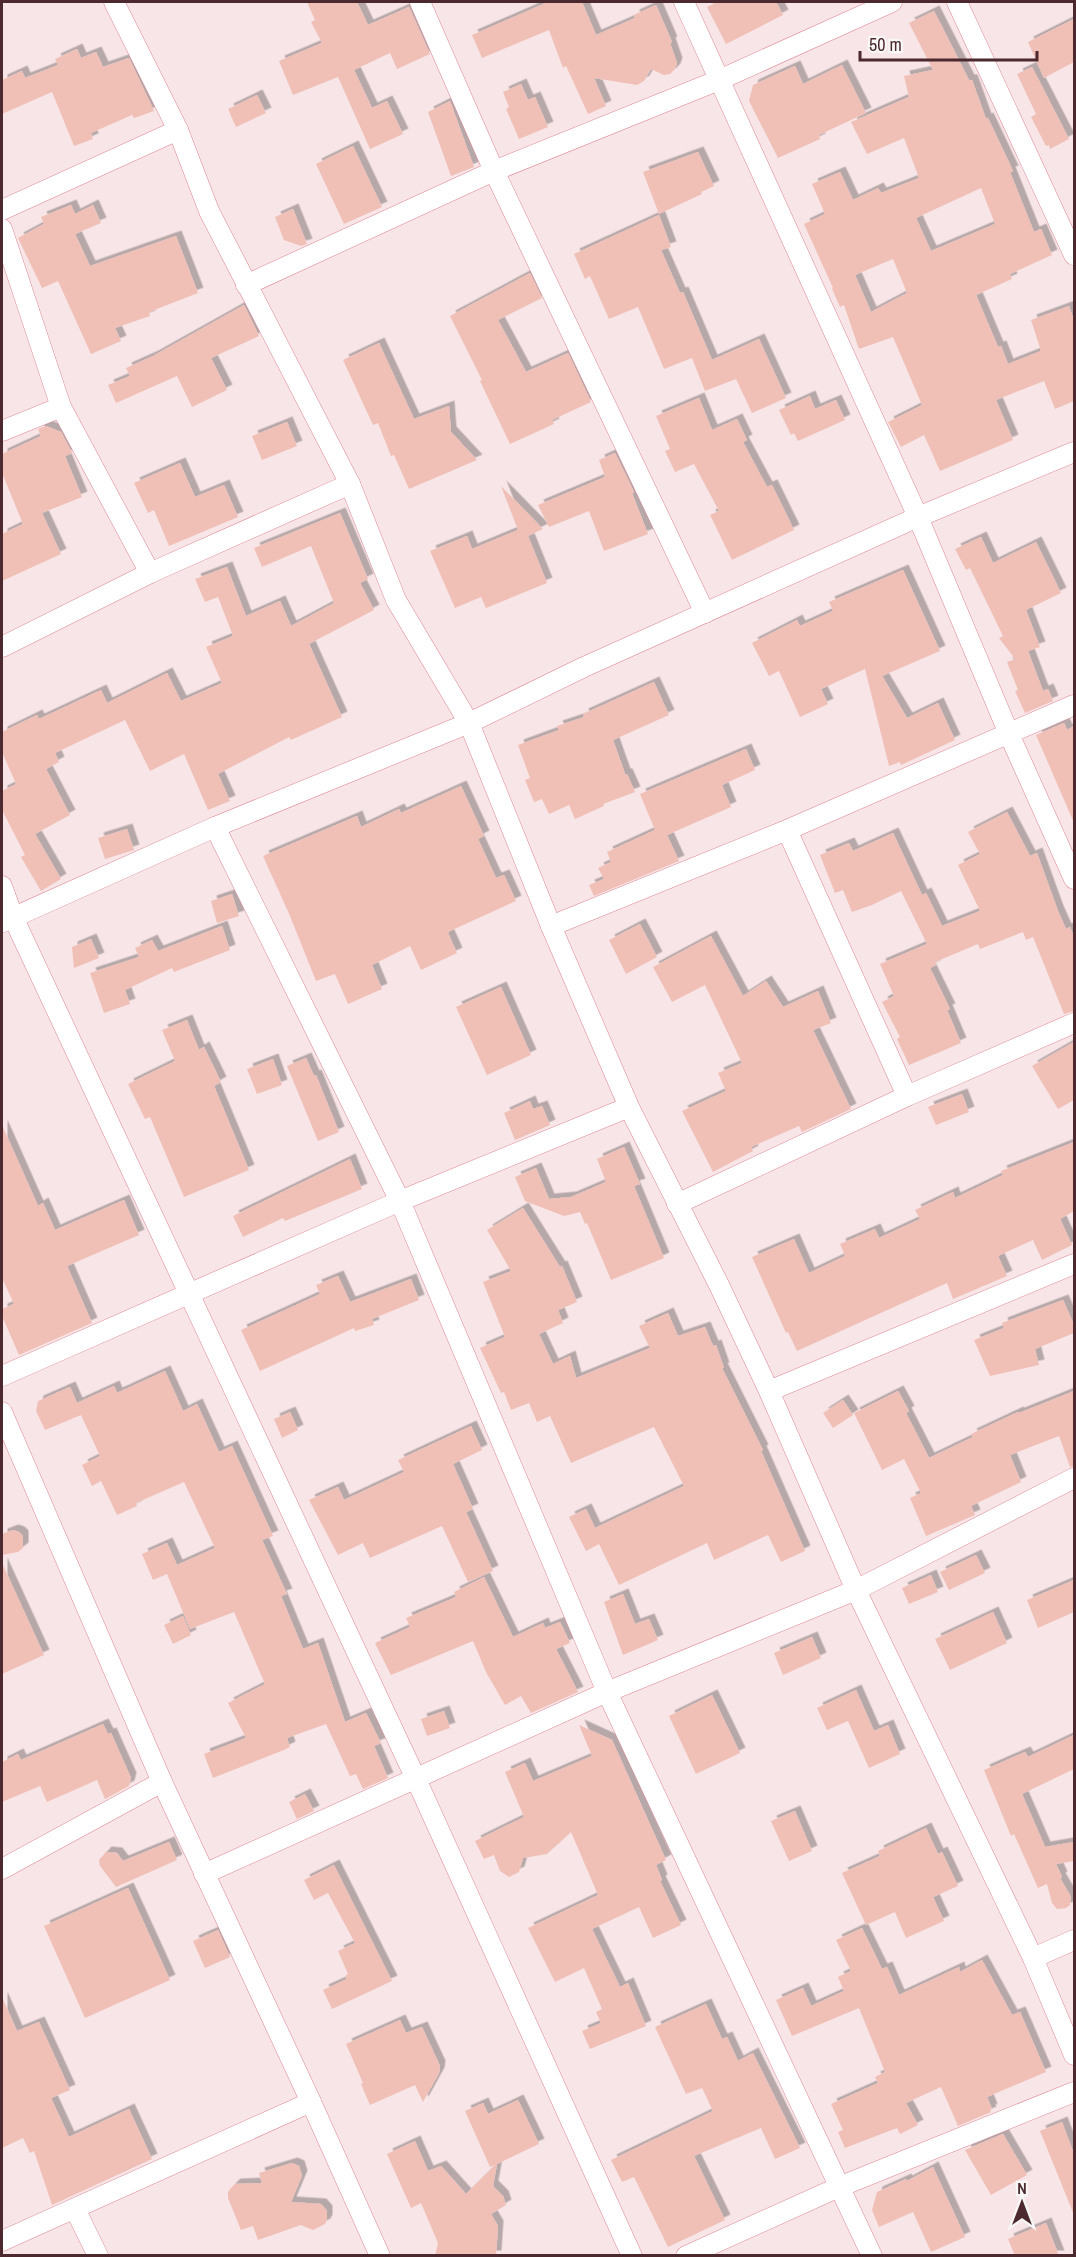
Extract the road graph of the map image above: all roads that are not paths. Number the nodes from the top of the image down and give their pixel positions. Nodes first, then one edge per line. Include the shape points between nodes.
1 (114, 2) edge
2 (420, 2) edge
3 (684, 2) edge
4 (892, 2) edge
5 (957, 2) edge
6 (719, 80) junction
7 (178, 130) junction
8 (494, 171) junction
9 (2, 210) edge
10 (2, 229) edge
11 (1074, 255) edge
12 (246, 285) junction
13 (61, 407) junction
14 (2, 431) edge
15 (1074, 452) edge
16 (350, 484) junction
17 (918, 517) junction
18 (150, 573) junction
19 (705, 613) junction
20 (2, 647) edge
21 (1074, 705) edge
22 (469, 723) junction
23 (1009, 734) junction
24 (215, 827) junction
25 (787, 830) junction
26 (1074, 879) edge
27 (2, 886) edge
28 (7, 920) edge
29 (551, 926) junction
30 (1074, 1023) edge
31 (907, 1096) junction
32 (629, 1107) junction
33 (400, 1201) junction
34 (677, 1204) junction
35 (1074, 1264) edge
36 (190, 1293) junction
37 (2, 1376) edge
38 (769, 1391) junction
39 (2, 1412) edge
40 (1074, 1480) edge
41 (856, 1590) junction
42 (607, 1692) junction
43 (416, 1779) junction
44 (162, 1782) junction
45 (2, 1869) edge
46 (204, 1874) junction
47 (1074, 1940) edge
48 (1033, 1958) junction
49 (1074, 2055) edge
50 (1074, 2092) edge
51 (311, 2102) junction
52 (839, 2187) junction
53 (75, 2209) junction
54 (2, 2241) edge
55 (98, 2256) edge
56 (380, 2256) edge
57 (632, 2256) edge
58 (686, 2256) edge
59 (872, 2256) edge

1 - 7 street
2 - 8 street
3 - 6 street
4 - 6 street
5 - 11 street
6 - 8 street
6 - 17 street
7 - 9 street
7 - 12 street via 209,211
8 - 12 street
8 - 19 street
10 - 13 street
12 - 16 street
13 - 14 street
13 - 18 street
15 - 17 street
16 - 18 street
16 - 22 street via 396,600
17 - 19 street
17 - 23 street
18 - 20 street
19 - 22 street
21 - 23 street
22 - 24 street
22 - 29 street
23 - 25 street
23 - 26 street
24 - 28 street
24 - 33 street
25 - 29 street
25 - 31 street
27 - 28 street
28 - 36 street
29 - 32 street
30 - 31 street
31 - 34 street
32 - 33 street
32 - 34 street
33 - 36 street
33 - 42 street
34 - 38 street
35 - 38 street
36 - 37 street
36 - 43 street
38 - 41 street
39 - 44 street
40 - 41 street
41 - 42 street
41 - 48 street
42 - 43 street
42 - 52 street
43 - 46 street
43 - 57 street
44 - 45 street
44 - 46 street
46 - 51 street
47 - 48 street
48 - 49 street
50 - 52 street
51 - 53 street
51 - 56 street
52 - 58 street
52 - 59 street
53 - 54 street
53 - 55 street

